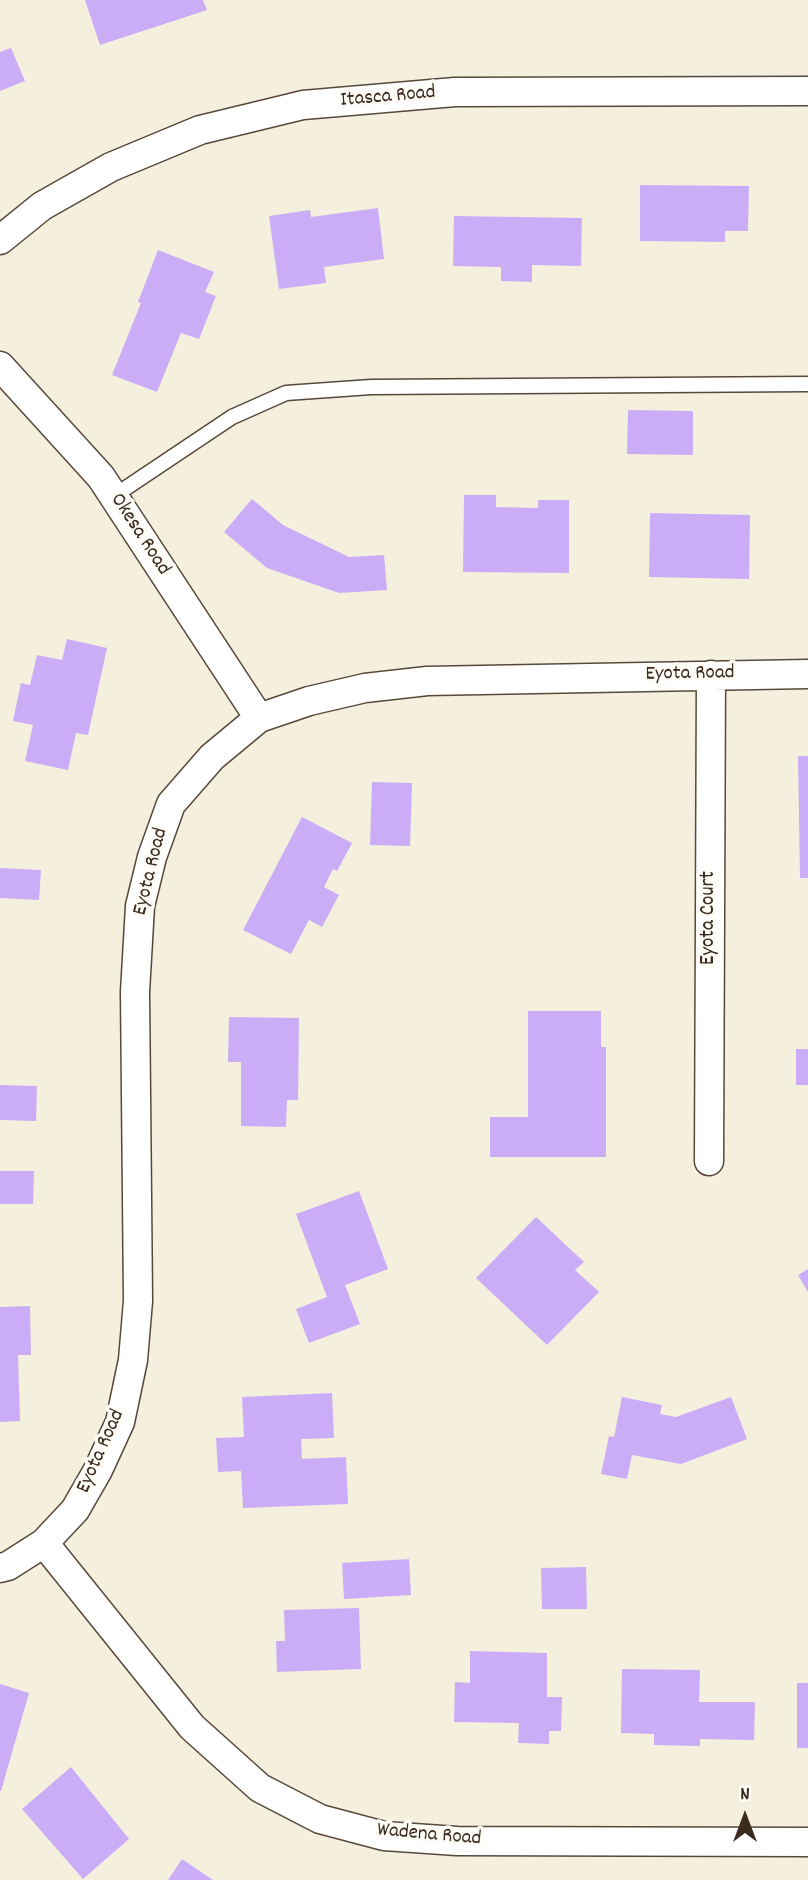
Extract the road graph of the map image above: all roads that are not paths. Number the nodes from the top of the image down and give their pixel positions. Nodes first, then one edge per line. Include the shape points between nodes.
1 (808, 91) edge
2 (0, 240) edge
3 (0, 366) edge
4 (808, 384) edge
5 (114, 496) junction
6 (808, 674) edge
7 (711, 675) junction
8 (259, 718) junction
9 (709, 1161) dead end
10 (44, 1542) junction
11 (0, 1568) edge
12 (808, 1842) edge

1 - 2 street, Itasca Road via 455,92 303,106 200,130 111,167 42,206
3 - 5 street, Okesa Road via 102,477
4 - 5 lane via 371,387 286,393 232,417
5 - 8 street, Okesa Road
6 - 7 street, Eyota Road
7 - 8 street, Eyota Road via 427,681 365,688
7 - 9 street, Eyota Court
8 - 10 street, Eyota Road via 212,757 171,804 152,857 140,906 135,992 138,1301 133,1360 120,1422 98,1470 75,1510
10 - 11 street, Eyota Road
10 - 12 street, Wadena Road via 192,1727 260,1788 320,1819 384,1836 457,1841

